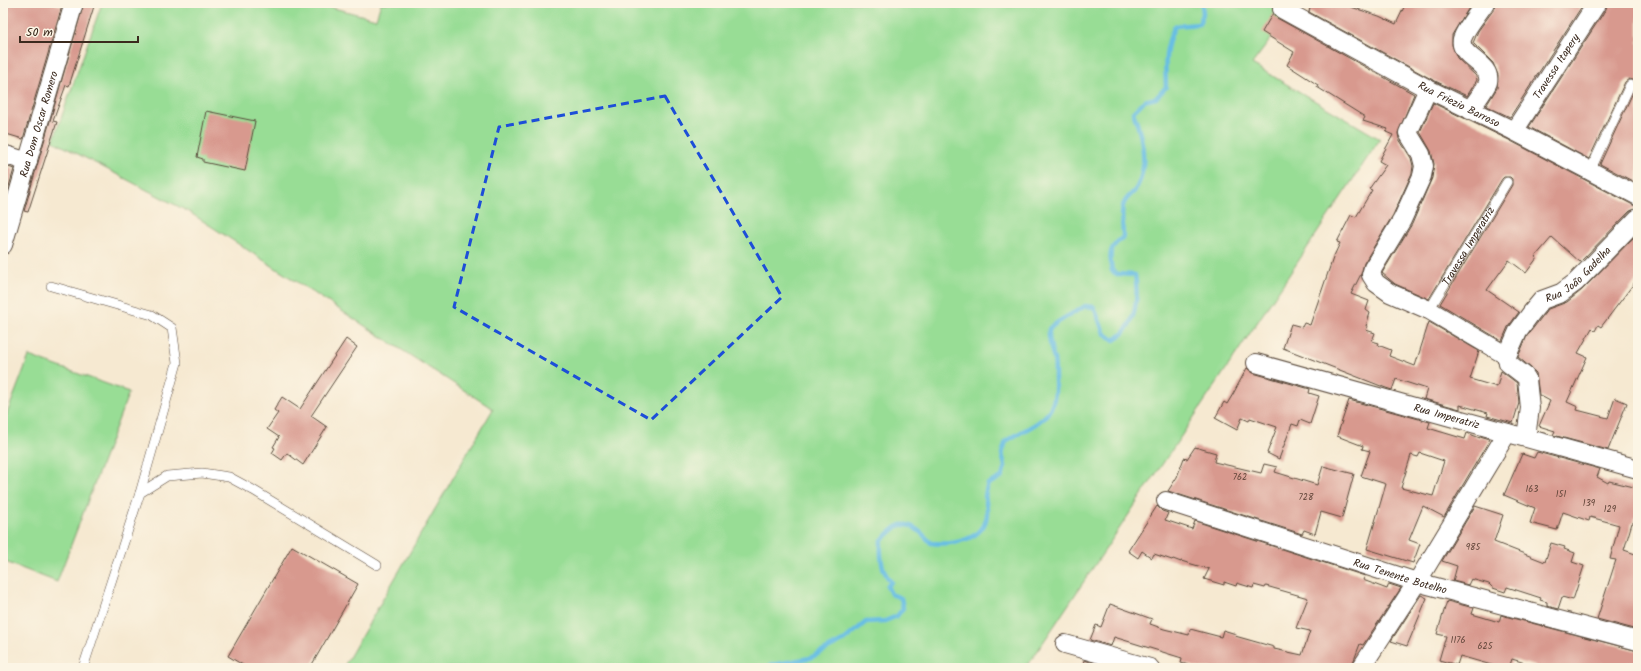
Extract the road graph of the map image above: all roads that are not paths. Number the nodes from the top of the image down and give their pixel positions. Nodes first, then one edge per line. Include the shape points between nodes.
1 (74, 3) edge
2 (1485, 3) edge
3 (1597, 3) edge
4 (1282, 9) dead end
5 (1630, 84) dead end
6 (1428, 89) junction
7 (1470, 110) junction
8 (1514, 131) junction
9 (3, 154) edge
10 (28, 162) junction
11 (1590, 171) junction
12 (1507, 182) dead end
13 (1638, 196) edge
14 (1638, 218) edge
15 (3, 245) edge
16 (51, 286) dead end
17 (1429, 310) junction
18 (1507, 356) junction
19 (1256, 363) dead end
20 (1507, 433) junction
21 (1526, 437) junction
22 (1638, 469) edge
23 (140, 493) junction
24 (1166, 501) dead end
25 (376, 565) dead end
26 (1417, 582) junction
27 (1638, 641) edge
28 (1065, 644) dead end
29 (83, 668) edge
30 (1150, 668) edge
31 (1361, 668) edge

1 - 10 street, Rua Dom Oscar Romero
2 - 7 street via 1465,32 1462,41 1464,50 1482,66 1488,77 1488,82
3 - 8 street, Travessa Itapery
4 - 6 street, Rua Friezio Barroso
5 - 11 lane
6 - 7 street, Rua Friezio Barroso
6 - 17 street via 1408,133 1421,154 1424,166 1422,176 1402,220 1372,268 1372,275 1376,283 1390,293
7 - 8 street, Rua Friezio Barroso
8 - 11 street, Rua Friezio Barroso
9 - 10 street
10 - 15 street, Rua Dom Oscar Romero
11 - 13 street, Rua Friezio Barroso
12 - 17 lane, Travessa Imperatriz
14 - 18 street, Rua João Gadelha via 1576,282 1561,293 1542,300 1518,331
16 - 23 lane via 152,315 172,328 177,363
17 - 18 street
18 - 21 street via 1508,364 1527,379 1530,408
19 - 20 street, Rua Imperatriz
20 - 21 street, Rua Imperatriz
20 - 26 street
21 - 22 street, Rua Imperatriz
23 - 25 lane via 167,476 202,474 228,477
23 - 29 lane
24 - 26 street, Rua Tenente Botelho
26 - 27 street, Rua Tenente Botelho
26 - 31 street
28 - 30 street

